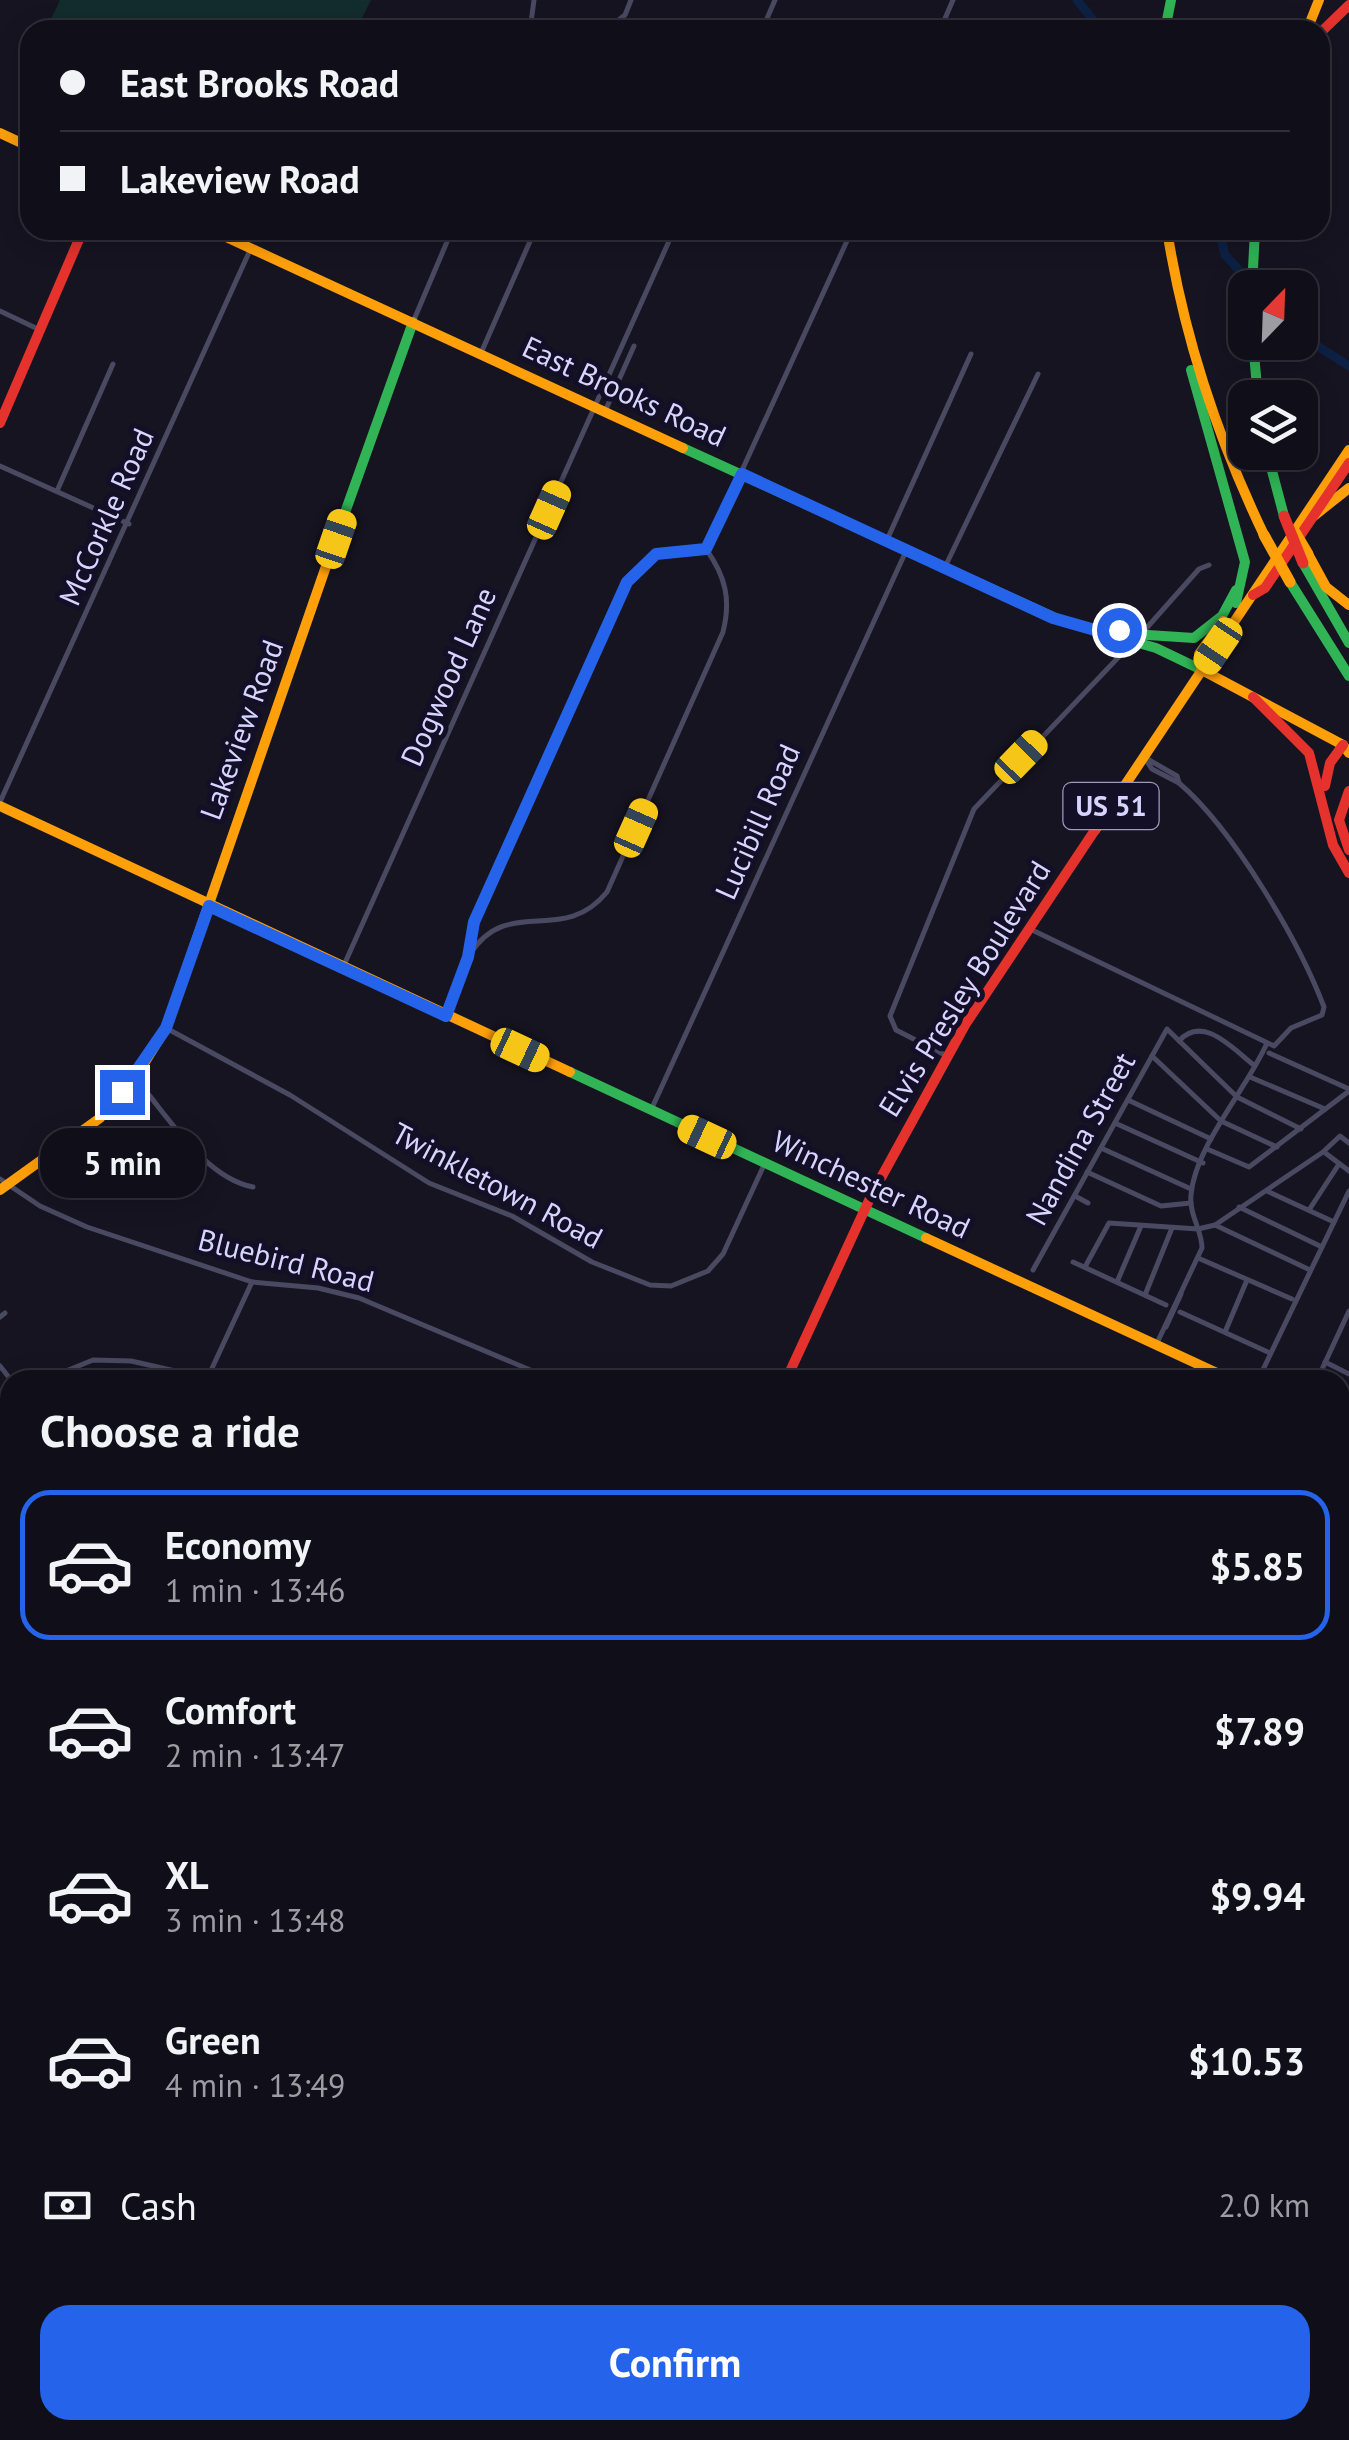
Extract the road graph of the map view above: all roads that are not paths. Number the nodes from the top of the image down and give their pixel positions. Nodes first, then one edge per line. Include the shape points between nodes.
1 (534, 0) edge
2 (1349, 4) edge
3 (533, 20) edge
4 (1330, 23) edge
5 (79, 240) edge
6 (234, 240) edge
7 (448, 240) edge
8 (531, 240) edge
9 (669, 240) edge
10 (847, 240) edge
11 (1168, 240) edge
12 (1254, 240) edge
13 (251, 248) junction
14 (1253, 270) edge
15 (0, 311) edge
16 (412, 322) junction
17 (40, 330) junction
18 (1188, 336) junction
19 (634, 346) dead end
20 (480, 353) junction
21 (971, 354) dead end
22 (113, 364) dead end
23 (1038, 374) dead end
24 (604, 388) junction
25 (614, 392) junction
26 (601, 407) junction
27 (0, 423) edge
28 (1349, 450) edge
29 (1349, 463) edge
30 (0, 466) edge
31 (1272, 470) edge
32 (742, 474) junction
33 (1349, 488) edge
34 (58, 491) junction
35 (1310, 519) junction
36 (129, 524) junction
37 (886, 542) junction
38 (1282, 545) junction
39 (706, 549) junction
40 (906, 551) junction
41 (1242, 552) junction
42 (1306, 559) junction
43 (1209, 565) dead end
44 (944, 569) junction
45 (1254, 594) junction
46 (1236, 603) junction
47 (1349, 605) edge
48 (1138, 637) junction
49 (1349, 644) edge
50 (1202, 670) junction
51 (1349, 676) edge
52 (1253, 698) junction
53 (1347, 748) edge
54 (1144, 757) junction
55 (1349, 790) edge
56 (0, 804) edge
57 (1325, 813) junction
58 (1349, 850) edge
59 (1349, 873) edge
60 (209, 906) junction
61 (1028, 928) junction
62 (468, 957) junction
63 (343, 967) junction
64 (446, 1016) junction
65 (166, 1028) junction
66 (1179, 1040) junction
67 (1270, 1044) junction
68 (1269, 1053) dead end
69 (947, 1056) junction
70 (1152, 1056) junction
71 (1256, 1066) junction
72 (1250, 1077) junction
73 (134, 1078) junction
74 (1349, 1090) edge
75 (1237, 1098) junction
76 (1128, 1100) junction
77 (1326, 1110) junction
78 (651, 1111) junction
79 (1221, 1121) junction
80 (1115, 1124) junction
81 (1301, 1128) junction
82 (1212, 1139) junction
83 (1349, 1143) edge
84 (1277, 1147) junction
85 (1101, 1148) junction
86 (1207, 1149) junction
87 (1324, 1152) junction
88 (1203, 1163) junction
89 (765, 1164) junction
90 (1338, 1164) junction
91 (1349, 1171) edge
92 (1088, 1172) junction
93 (3, 1184) edge
94 (253, 1187) dead end
95 (1192, 1189) junction
96 (1267, 1190) junction
97 (1349, 1191) edge
98 (1075, 1196) junction
99 (1088, 1203) dead end
100 (1191, 1203) junction
101 (1239, 1207) junction
102 (864, 1210) junction
103 (1309, 1210) junction
104 (1334, 1222) junction
105 (1215, 1224) junction
106 (1140, 1226) junction
107 (1172, 1228) junction
108 (1198, 1229) junction
109 (1322, 1247) junction
110 (1198, 1258) junction
111 (1074, 1262) dead end
112 (1085, 1267) junction
113 (1033, 1270) dead end
114 (1310, 1270) junction
115 (1247, 1280) junction
116 (252, 1282) junction
117 (1117, 1282) junction
118 (1145, 1296) junction
119 (1293, 1299) junction
120 (1173, 1309) junction
121 (1349, 1310) edge
122 (1347, 1322) edge
123 (1224, 1334) junction
124 (1157, 1343) junction
125 (1270, 1353) junction
126 (1325, 1362) junction
127 (68, 1370) edge
128 (170, 1370) edge
129 (214, 1370) edge
130 (530, 1370) edge
131 (791, 1370) edge
132 (1198, 1370) edge
133 (1262, 1370) edge
134 (1321, 1370) edge
135 (1341, 1370) edge

1 - 3 street
2 - 4 main road
5 - 17 main road
6 - 13 main road, East Brooks Road
7 - 16 street, Lakeview Road
8 - 20 street
9 - 24 street
10 - 32 street
11 - 18 main road
12 - 14 main road
13 - 16 main road, East Brooks Road
13 - 36 street, McCorkle Road
15 - 17 street
16 - 20 main road, East Brooks Road
16 - 60 main road, Lakeview Road
17 - 27 main road
18 - 41 main road via 1198,404
18 - 51 main road, bridge via 1225,449 1264,535
19 - 25 street
20 - 26 main road, East Brooks Road
21 - 37 street
22 - 34 street
23 - 44 street
24 - 25 street
24 - 26 street
25 - 26 street
26 - 32 main road, East Brooks Road
26 - 63 street, Dogwood Lane
28 - 38 main road, Elvis Presley Boulevard / US 51
29 - 35 main road, Elvis Presley Boulevard / US 51
30 - 34 street
31 - 42 main road, bridge via 1282,512
32 - 37 main road, East Brooks Road
32 - 39 street
33 - 35 main road
34 - 36 street
35 - 45 main road, Elvis Presley Boulevard / US 51 via 1265,588
36 - 56 street, McCorkle Road
37 - 40 main road, East Brooks Road
38 - 45 main road, Elvis Presley Boulevard / US 51
38 - 46 main road
39 - 62 street via 656,554 627,582 474,922
39 - 62 street via 726,587 723,632 607,892 575,920 502,927
40 - 44 main road, East Brooks Road
40 - 78 street, Lucibill Road
41 - 46 main road via 1245,574
41 - 48 main road, East Brooks Road via 1234,594 1207,634 1185,642
42 - 47 main road
42 - 49 main road
43 - 48 street
44 - 48 main road, East Brooks Road via 1053,618
45 - 50 main road, Elvis Presley Boulevard / US 51
46 - 50 main road via 1200,654
48 - 50 main road
48 - 69 street via 996,782 968,820 890,1016 896,1030
50 - 52 main road
50 - 54 main road, Elvis Presley Boulevard / US 51
52 - 53 main road
52 - 57 main road via 1308,751
53 - 57 main road via 1326,775
54 - 61 main road, Elvis Presley Boulevard / US 51
54 - 67 street via 1210,816 1294,936 1324,1007 1322,1015
55 - 58 main road via 1338,820
56 - 60 main road, Winchester Road
57 - 59 main road via 1331,845
60 - 63 main road, Winchester Road
60 - 65 main road, Lakeview Road
61 - 67 street
61 - 69 main road, Elvis Presley Boulevard / US 51
62 - 64 street
63 - 64 main road, Winchester Road
64 - 78 main road, Winchester Road
65 - 73 main road, Lakeview Road
65 - 89 street, Twinkletown Road via 429,1182 650,1285 671,1286 708,1271 724,1254
66 - 70 street, Nandina Street via 1167,1029
66 - 71 street via 1191,1030 1205,1030
66 - 75 street
67 - 71 street
68 - 74 street
69 - 102 main road, Elvis Presley Boulevard / US 51
70 - 76 street, Nandina Street
70 - 79 street
71 - 72 street
72 - 75 street
72 - 77 street
73 - 93 main road, Lakeview Road via 100,1118
73 - 94 street via 212,1166
74 - 77 street
75 - 79 street
75 - 81 street
76 - 80 street, Nandina Street
76 - 82 street
77 - 81 street
78 - 89 main road, Winchester Road
79 - 82 street
79 - 84 street
80 - 85 street, Nandina Street
80 - 88 street
81 - 84 street
82 - 86 street
83 - 87 street via 1340,1136
84 - 86 street via 1249,1167
85 - 92 street, Nandina Street
85 - 95 street
86 - 88 street
87 - 90 street
87 - 96 street
88 - 95 street
89 - 102 main road, Winchester Road
90 - 91 street
90 - 103 street
92 - 98 street, Nandina Street
92 - 100 street via 1160,1206
93 - 116 street, Bluebird Road via 63,1218
95 - 100 street
96 - 101 street
96 - 103 street
97 - 104 street
98 - 99 street
98 - 113 street, Nandina Street
100 - 108 street
101 - 105 street
101 - 109 street
102 - 124 main road, Winchester Road
102 - 131 main road, Elvis Presley Boulevard / US 51
103 - 104 street
104 - 109 street
105 - 108 street
105 - 114 street
106 - 107 street
106 - 112 street via 1109,1223
106 - 117 street
107 - 108 street
107 - 118 street
108 - 110 street
109 - 114 street
110 - 115 street
110 - 120 street
111 - 112 street
112 - 117 street
114 - 119 street
115 - 119 street
115 - 123 street
116 - 129 street
116 - 130 street, Bluebird Road via 360,1298
117 - 118 street
118 - 120 street
119 - 125 street
120 - 123 street
120 - 124 street
121 - 122 street
122 - 126 street
123 - 125 street
124 - 132 main road, Winchester Road
125 - 133 street
126 - 134 street
126 - 135 street
127 - 128 street via 92,1360

